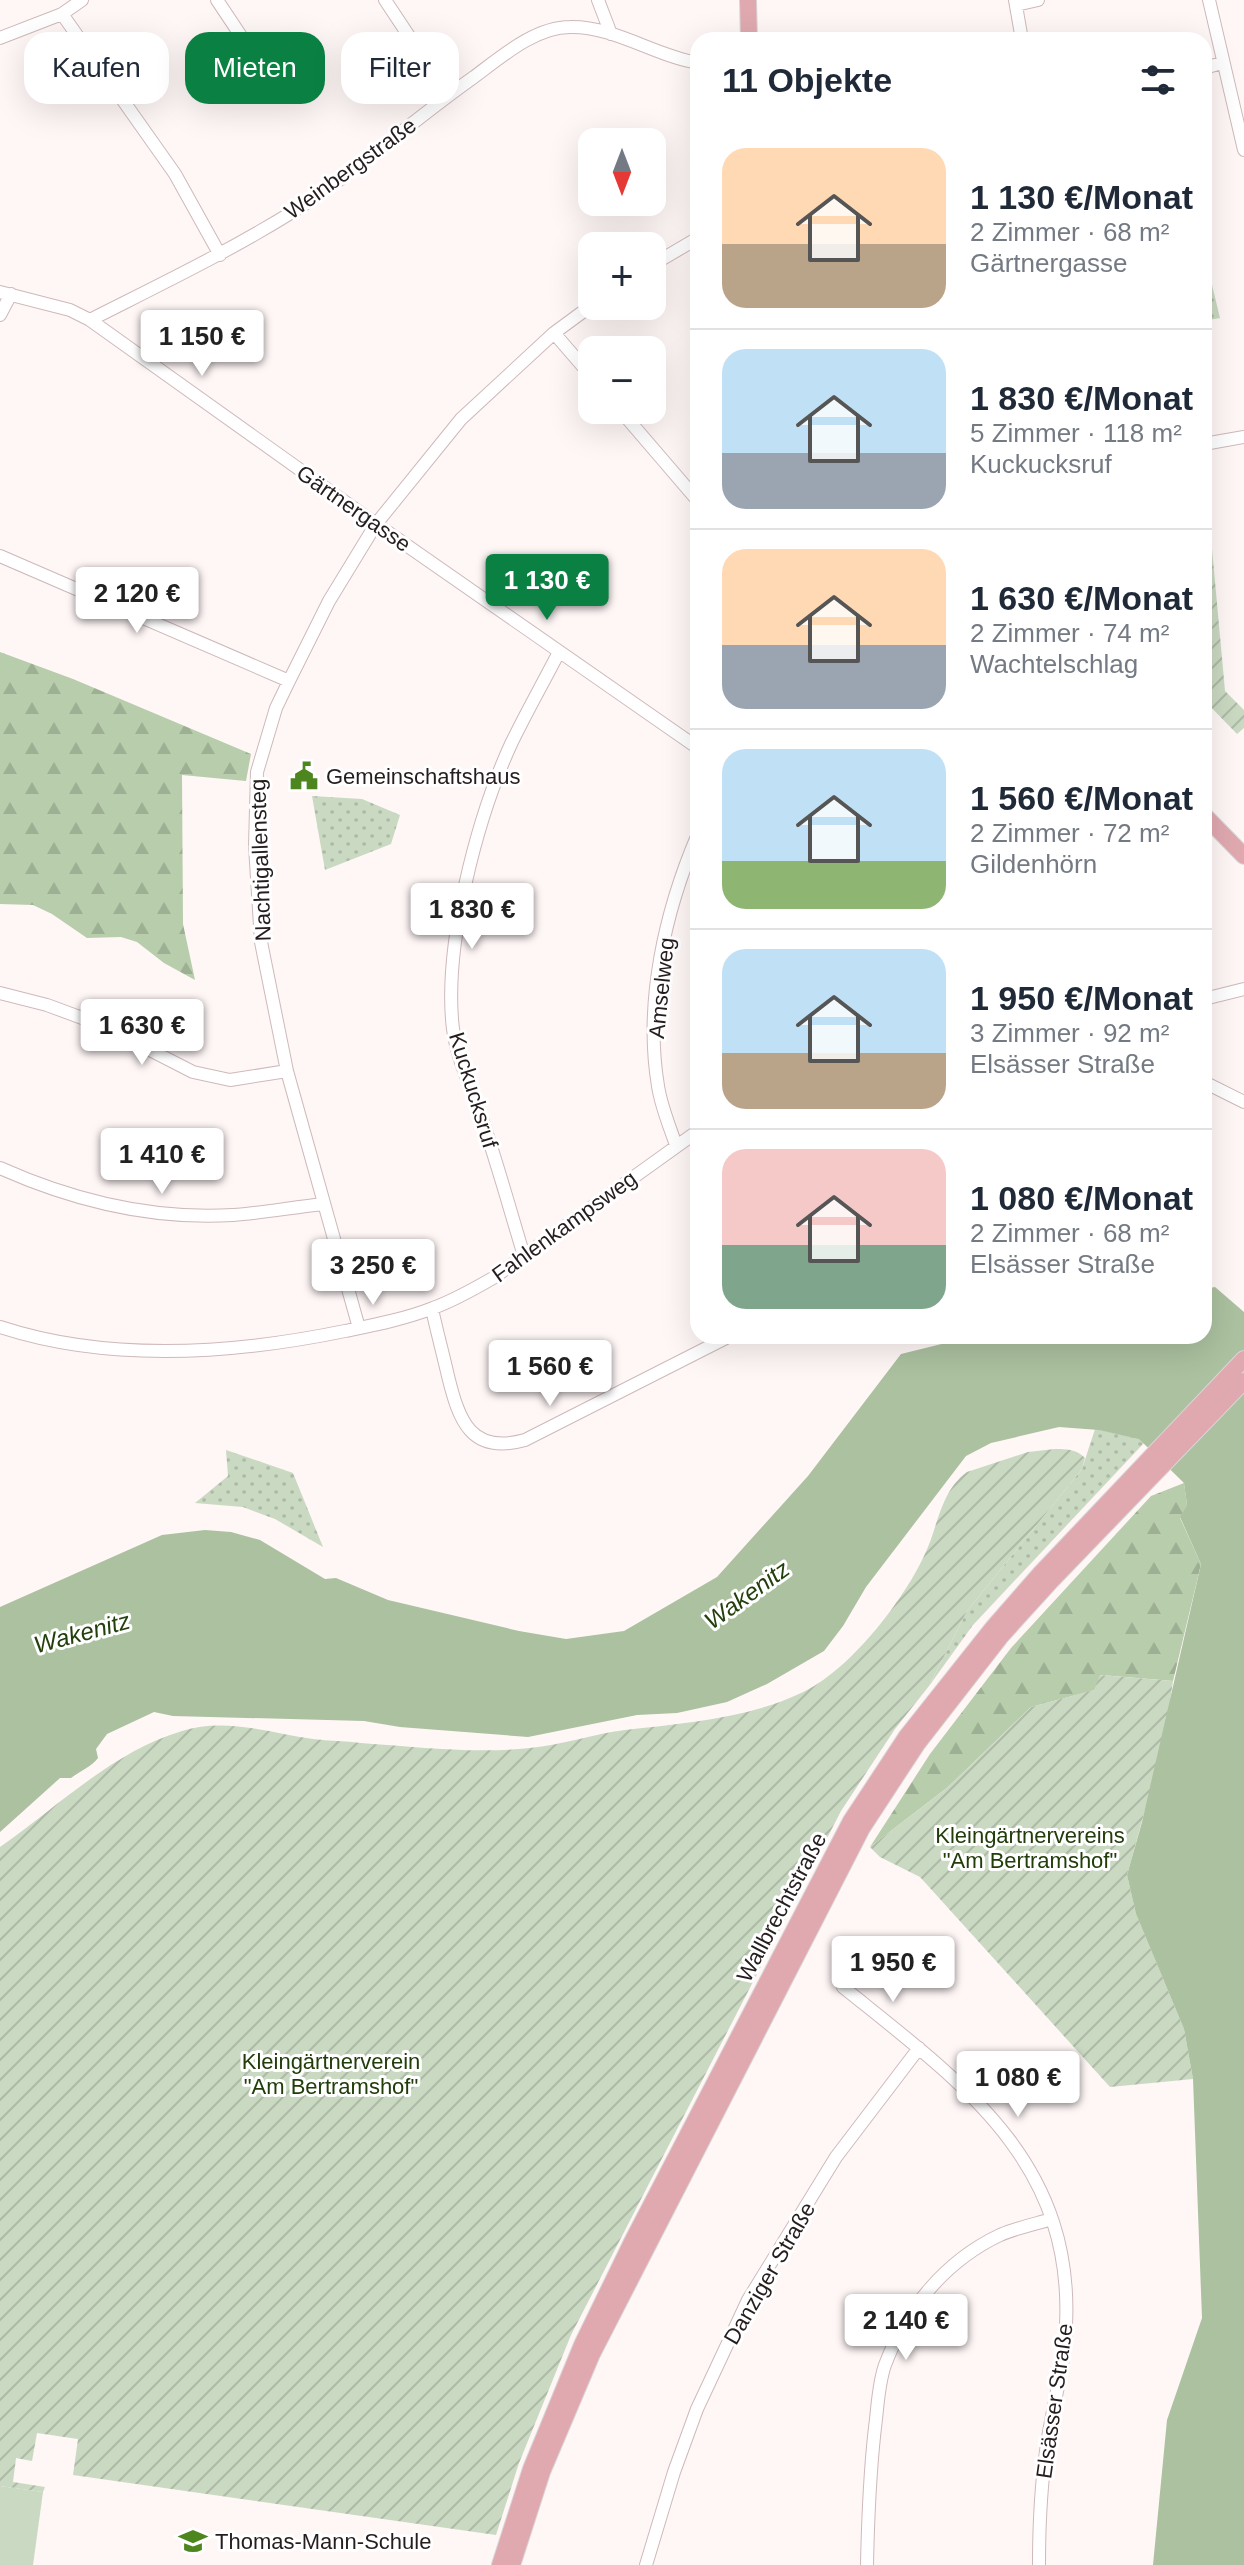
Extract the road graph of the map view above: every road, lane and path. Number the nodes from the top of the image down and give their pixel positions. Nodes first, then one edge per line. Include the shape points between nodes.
1 (82, 0) edge
2 (217, 0) edge
3 (385, 0) edge
4 (598, 0) edge
5 (748, 0) edge
6 (1038, 0) edge
7 (1209, 0) edge
8 (1016, 3) edge
9 (62, 14) junction
10 (238, 32) edge
11 (406, 32) edge
12 (749, 32) edge
13 (1021, 32) edge
14 (611, 34) junction
15 (0, 38) edge
16 (690, 61) edge
17 (1222, 63) junction
18 (1212, 66) edge
19 (459, 87) edge
20 (437, 104) edge
21 (1244, 150) edge
22 (690, 243) edge
23 (220, 255) junction
24 (666, 257) edge
25 (5, 293) edge
26 (0, 315) edge
27 (578, 315) edge
28 (90, 320) junction
29 (554, 333) junction
30 (578, 361) edge
31 (632, 424) edge
32 (1244, 437) edge
33 (1212, 443) edge
34 (690, 492) edge
35 (376, 524) junction
36 (0, 556) edge
37 (559, 652) junction
38 (289, 681) junction
39 (690, 742) edge
40 (1212, 823) edge
41 (690, 856) edge
42 (1244, 856) edge
43 (1244, 989) edge
44 (0, 993) edge
45 (1212, 997) edge
46 (287, 1071) junction
47 (1212, 1090) edge
48 (1244, 1102) edge
49 (690, 1136) edge
50 (676, 1145) junction
51 (0, 1168) edge
52 (324, 1204) junction
53 (524, 1256) junction
54 (432, 1309) junction
55 (0, 1327) edge
56 (359, 1328) junction
57 (714, 1344) edge
58 (1242, 1366) edge
59 (1097, 1525) junction
60 (843, 1987) dead end
61 (919, 2048) junction
62 (1052, 2219) junction
63 (500, 2565) edge
64 (512, 2565) edge
65 (646, 2565) edge
66 (867, 2565) edge
67 (1039, 2565) edge

1 - 9 street
2 - 10 street
3 - 11 street
4 - 14 street
5 - 12 main road
6 - 8 street
7 - 17 street
8 - 13 street
9 - 15 street
9 - 23 street via 175,174
14 - 16 street, Weinbergstraße
14 - 19 street, Weinbergstraße via 570,27 544,33
17 - 18 street
17 - 21 street
20 - 23 street, Weinbergstraße via 346,175
22 - 24 street
23 - 28 street, Weinbergstraße
25 - 26 street
25 - 28 street, Gärtnergasse
27 - 29 street, Nachtigallensteg
28 - 35 street, Gärtnergasse
29 - 30 street
29 - 35 street, Nachtigallensteg via 461,419
31 - 34 street
32 - 33 street
35 - 37 street, Gärtnergasse
35 - 38 street, Nachtigallensteg
36 - 38 street
37 - 39 street, Gärtnergasse
37 - 53 street, Kuckucksruf via 492,790 454,951 452,1004 458,1054
38 - 46 street, Nachtigallensteg via 257,772 255,832 261,942
40 - 42 main road
41 - 50 street, Amselweg via 672,907 654,1009 658,1088
43 - 45 street
44 - 46 street via 101,1025 193,1072 230,1080
46 - 52 street, Nachtigallensteg
47 - 48 street
49 - 50 street, Fahlenkampsweg
50 - 53 street, Fahlenkampsweg
51 - 52 street via 99,1204 167,1215 232,1215
52 - 56 street, Nachtigallensteg
53 - 54 street, Fahlenkampsweg via 463,1296
54 - 56 street, Fahlenkampsweg
54 - 57 street via 460,1418 473,1435 496,1444 525,1440
55 - 56 street, Fahlenkampsweg via 133,1351 259,1345
58 - 59 main road, Wallbrechtstraße
59 - 63 main road, Wallbrechtstraße via 1011,1607 939,1692 851,1821 582,2345 531,2469
59 - 64 main road, Wallbrechtstraße via 950,1700 862,1828 592,2354 542,2472
60 - 61 street, Elsässer Straße
61 - 62 street, Elsässer Straße via 994,2119 1028,2163
61 - 65 street, Danziger Straße via 836,2157 748,2300 697,2409
62 - 66 street via 1002,2234 975,2249 936,2280 907,2317 880,2385
62 - 67 street, Elsässer Straße via 1063,2265 1066,2324 1042,2480

